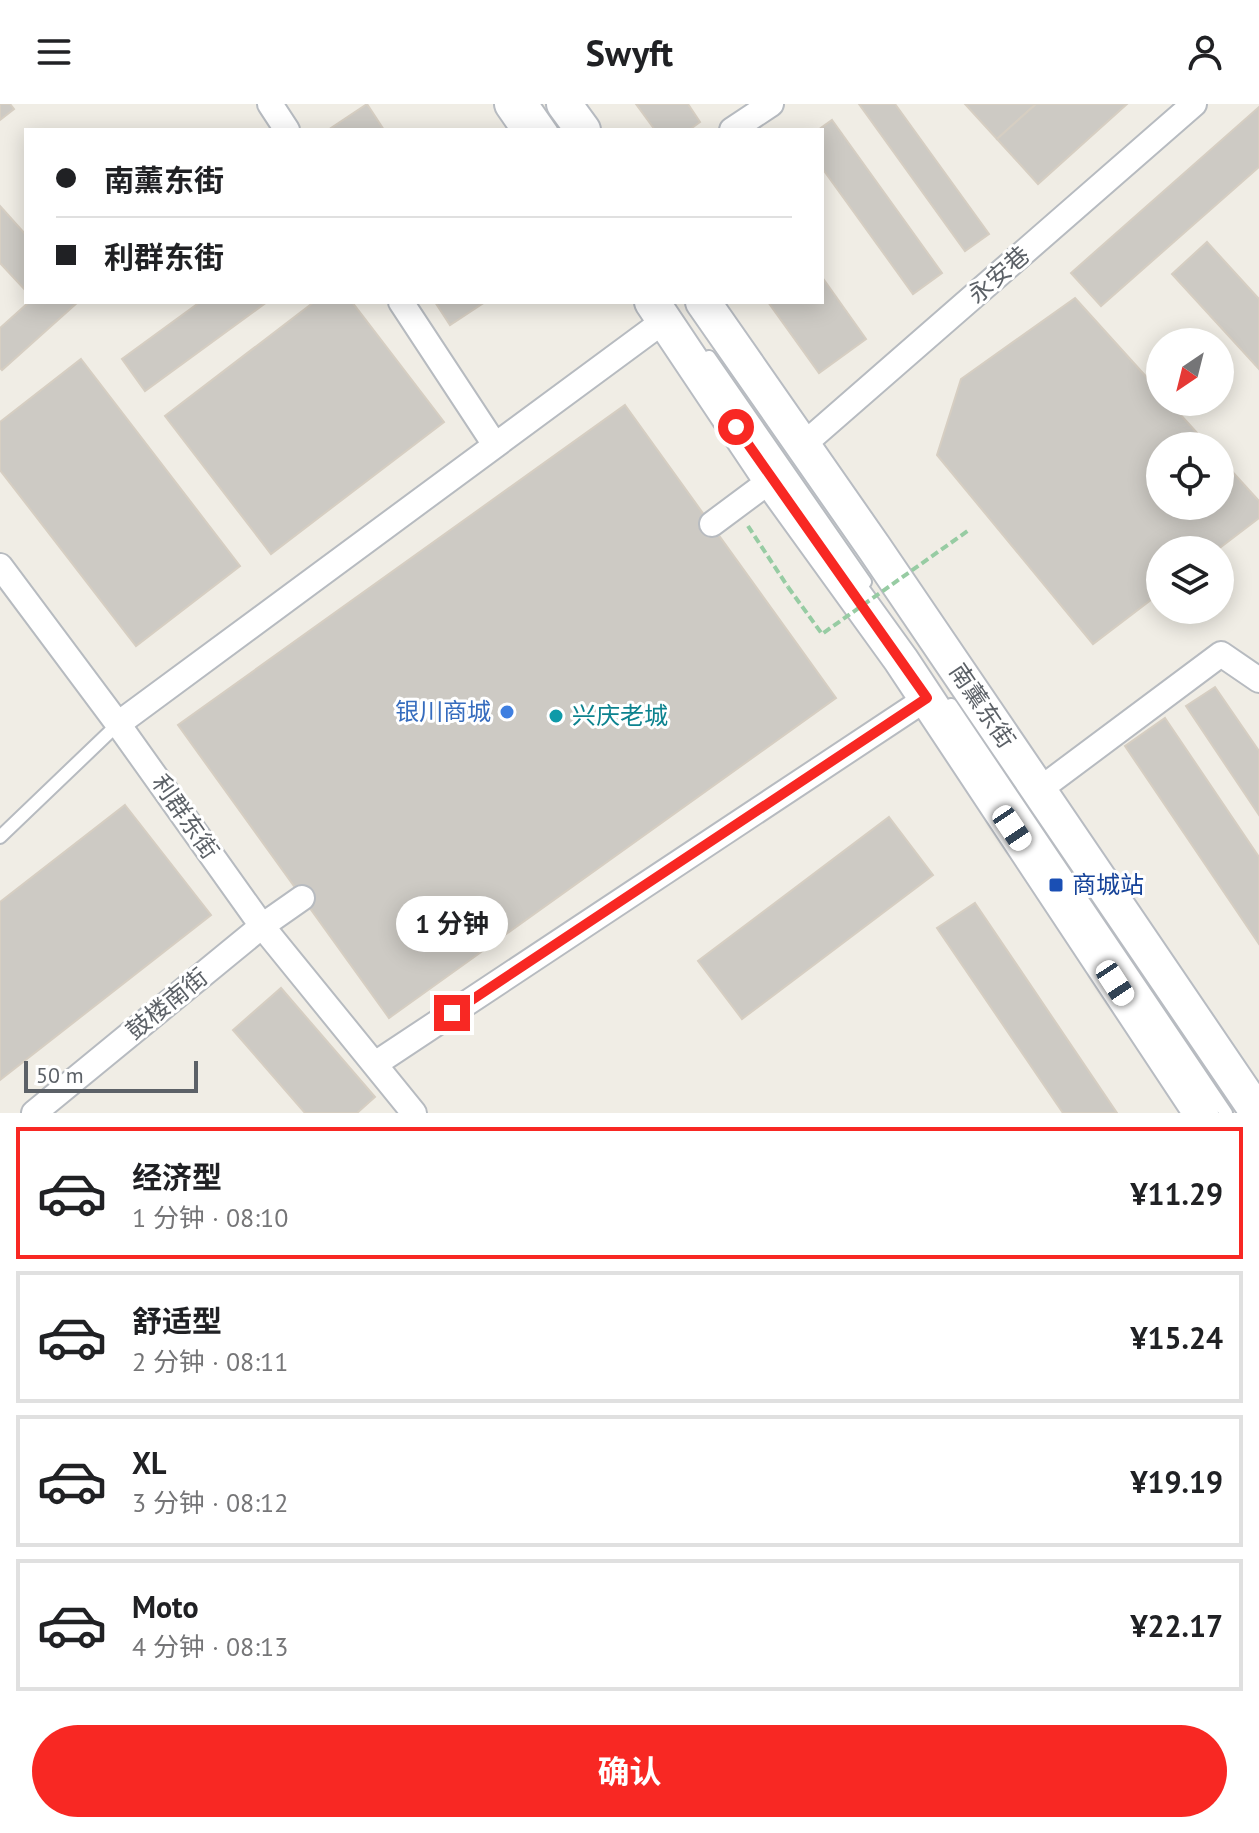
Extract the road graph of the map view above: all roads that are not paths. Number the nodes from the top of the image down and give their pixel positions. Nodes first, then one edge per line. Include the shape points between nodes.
1 (270, 104) edge
2 (512, 104) edge
3 (533, 104) edge
4 (564, 104) edge
5 (771, 104) edge
6 (1194, 104) edge
7 (286, 128) edge
8 (529, 128) edge
9 (550, 128) edge
10 (582, 128) edge
11 (735, 128) edge
12 (402, 304) edge
13 (704, 304) edge
14 (659, 311) edge
15 (698, 341) dead end
16 (495, 445) junction
17 (803, 445) junction
18 (771, 480) junction
19 (712, 524) dead end
20 (0, 566) edge
21 (870, 588) dead end
22 (1259, 680) edge
23 (934, 695) junction
24 (118, 724) junction
25 (1039, 790) junction
26 (0, 837) edge
27 (302, 898) dead end
28 (262, 926) junction
29 (375, 1064) junction
30 (34, 1113) edge
31 (414, 1113) edge
32 (1201, 1113) edge
33 (1226, 1113) edge
34 (1258, 1113) edge

1 - 7 street
2 - 8 main road
3 - 9 lane
4 - 10 main road
5 - 11 street
6 - 17 street, 永安巷
12 - 16 street
13 - 17 main road, 南薰东街
14 - 16 street
14 - 18 main road, 南薰东街
15 - 21 lane
16 - 24 street
17 - 25 main road, 南薰东街
18 - 19 street
18 - 23 main road, 南薰东街
20 - 24 street, 利群东街
22 - 25 street via 1221,654
23 - 29 street
23 - 32 main road, 南薰东街
23 - 33 lane via 1023,809
24 - 26 lane
24 - 28 street, 利群东街
25 - 34 main road, 南薰东街
27 - 28 street, 鼓楼南街
28 - 29 street, 利群东街
28 - 30 street, 鼓楼南街
29 - 31 street, 利群东街

